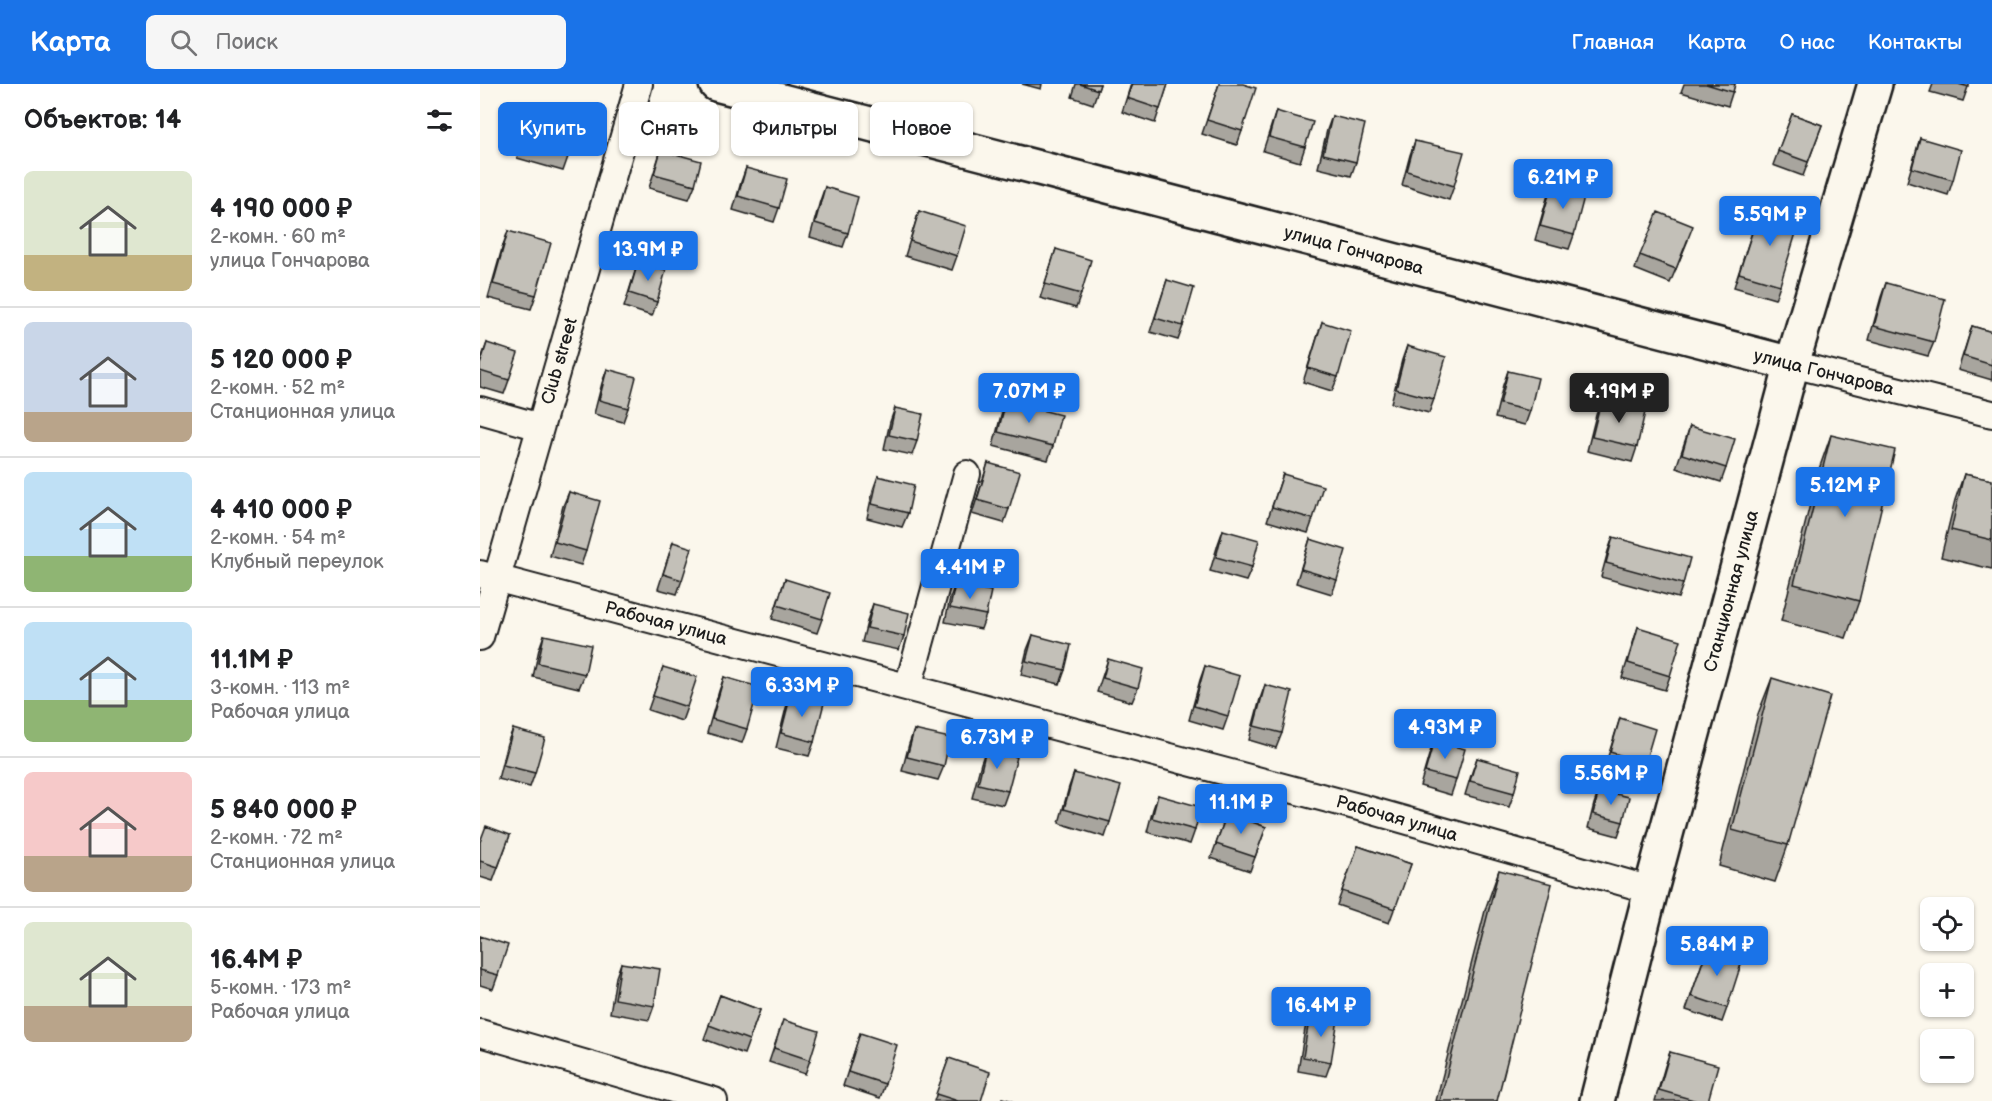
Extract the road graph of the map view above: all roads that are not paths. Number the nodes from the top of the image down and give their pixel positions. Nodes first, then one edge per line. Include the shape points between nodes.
1 (639, 84) edge
2 (716, 84) edge
3 (1872, 85) edge
4 (1792, 364) junction
5 (480, 411) edge
6 (1992, 414) edge
7 (540, 427) junction
8 (967, 474) dead end
9 (488, 576) edge
10 (480, 637) edge
11 (908, 687) junction
12 (1652, 890) junction
13 (480, 1033) edge
14 (714, 1101) edge
15 (1597, 1101) edge

1 - 7 street, Club street
2 - 4 street, улица Гончарова
3 - 4 street, Станционная улица
4 - 6 street, улица Гончарова
4 - 12 street, Станционная улица
5 - 7 street
7 - 9 street, Club street
8 - 11 street
9 - 10 street, Club street
9 - 11 street, Рабочая улица
11 - 12 street, Рабочая улица
12 - 15 street, Станционная улица
13 - 14 street

